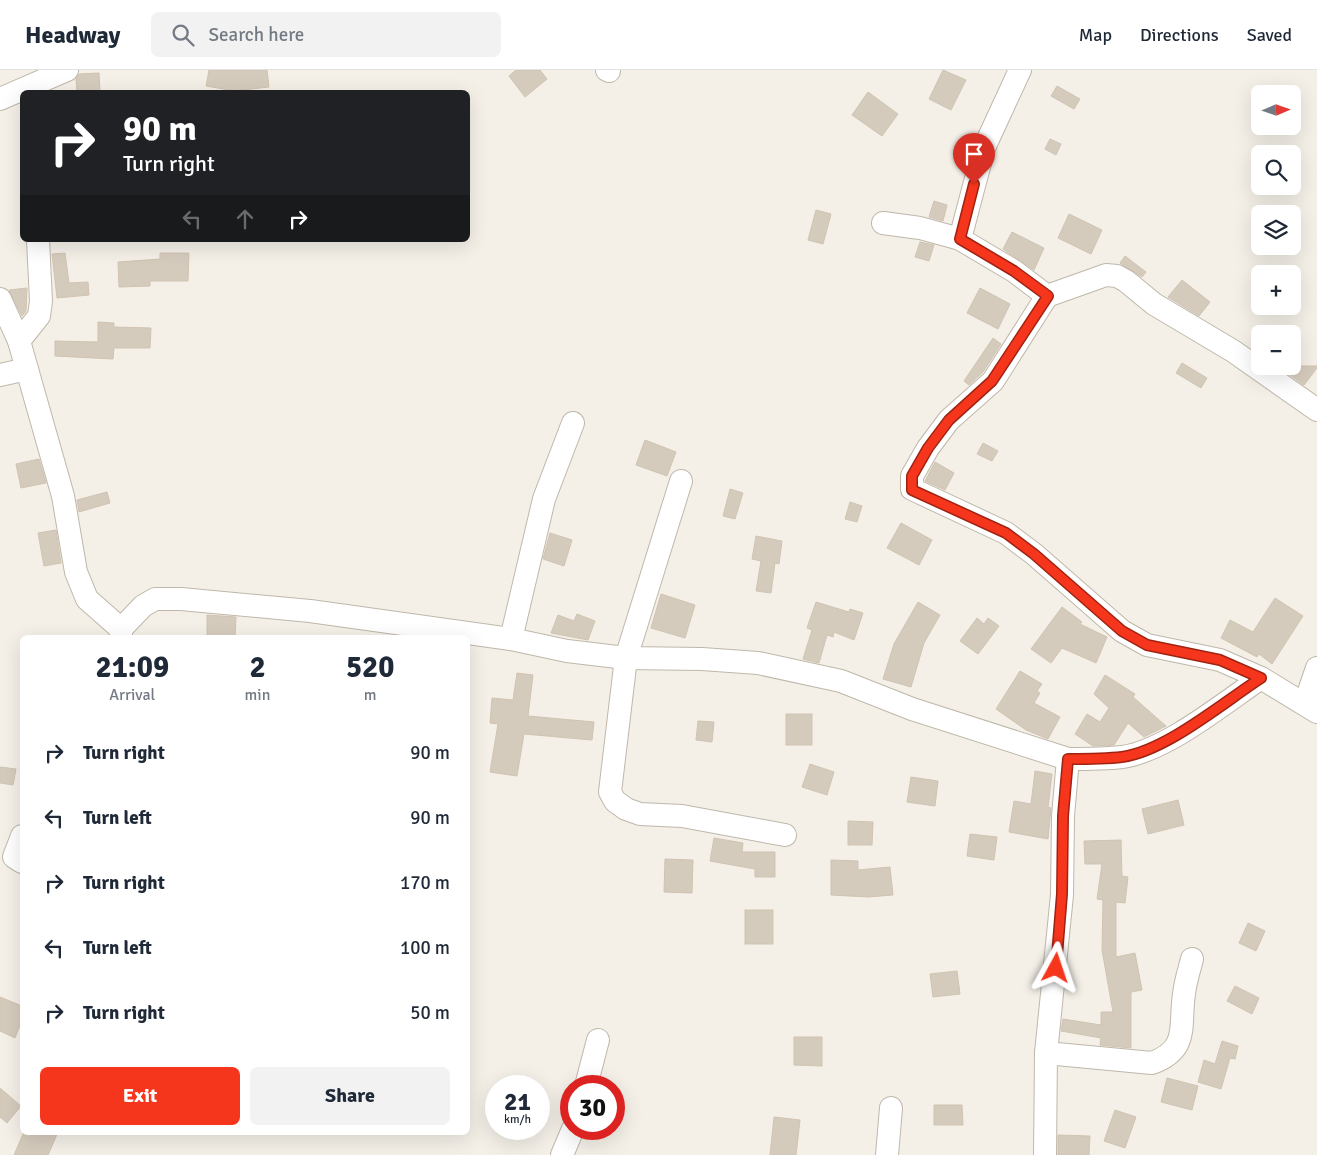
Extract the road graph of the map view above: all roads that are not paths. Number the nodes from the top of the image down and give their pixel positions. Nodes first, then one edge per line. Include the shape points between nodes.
1 (67, 70) edge
2 (1020, 70) edge
3 (0, 98) edge
4 (883, 223) dead end
5 (960, 239) junction
6 (38, 242) edge
7 (1048, 296) junction
8 (0, 299) edge
9 (19, 341) junction
10 (27, 369) junction
11 (0, 375) edge
12 (1317, 410) edge
13 (573, 422) dead end
14 (681, 481) dead end
15 (403, 631) edge
16 (121, 633) edge
17 (457, 635) edge
18 (470, 636) edge
19 (511, 639) junction
20 (626, 658) junction
21 (1317, 668) edge
22 (1261, 678) junction
23 (1311, 707) edge
24 (1068, 759) junction
25 (786, 835) dead end
26 (20, 841) edge
27 (12, 863) edge
28 (1192, 959) dead end
29 (598, 1040) dead end
30 (1046, 1053) junction
31 (589, 1075) edge
32 (891, 1108) dead end
33 (568, 1140) edge
34 (562, 1155) edge
35 (887, 1155) edge
36 (1045, 1155) edge

1 - 3 street
2 - 5 street via 984,148
4 - 5 street via 920,228
5 - 7 street
6 - 9 street via 42,301 39,316
7 - 12 street via 1106,275 1117,276 1154,304 1233,351
7 - 22 street via 992,381 949,420 928,448 912,476 912,490 1006,533 1122,631 1147,645 1220,660
8 - 9 street
9 - 10 street
10 - 11 street
10 - 16 street via 63,496 76,572 88,599
13 - 19 street via 544,499
14 - 20 street
15 - 16 street via 310,611 155,599 142,606
15 - 17 street
18 - 19 street
19 - 20 street via 567,651
20 - 24 street via 702,658 758,664 841,681 912,709
20 - 25 street via 610,792 615,802 640,814 682,816
21 - 23 street
22 - 23 street
22 - 24 street via 1149,750 1123,757
24 - 30 street via 1062,894
26 - 27 street
28 - 30 street via 1184,994 1182,1028 1176,1047 1168,1057 1152,1063
29 - 31 street
30 - 36 street
32 - 35 street
33 - 34 street

